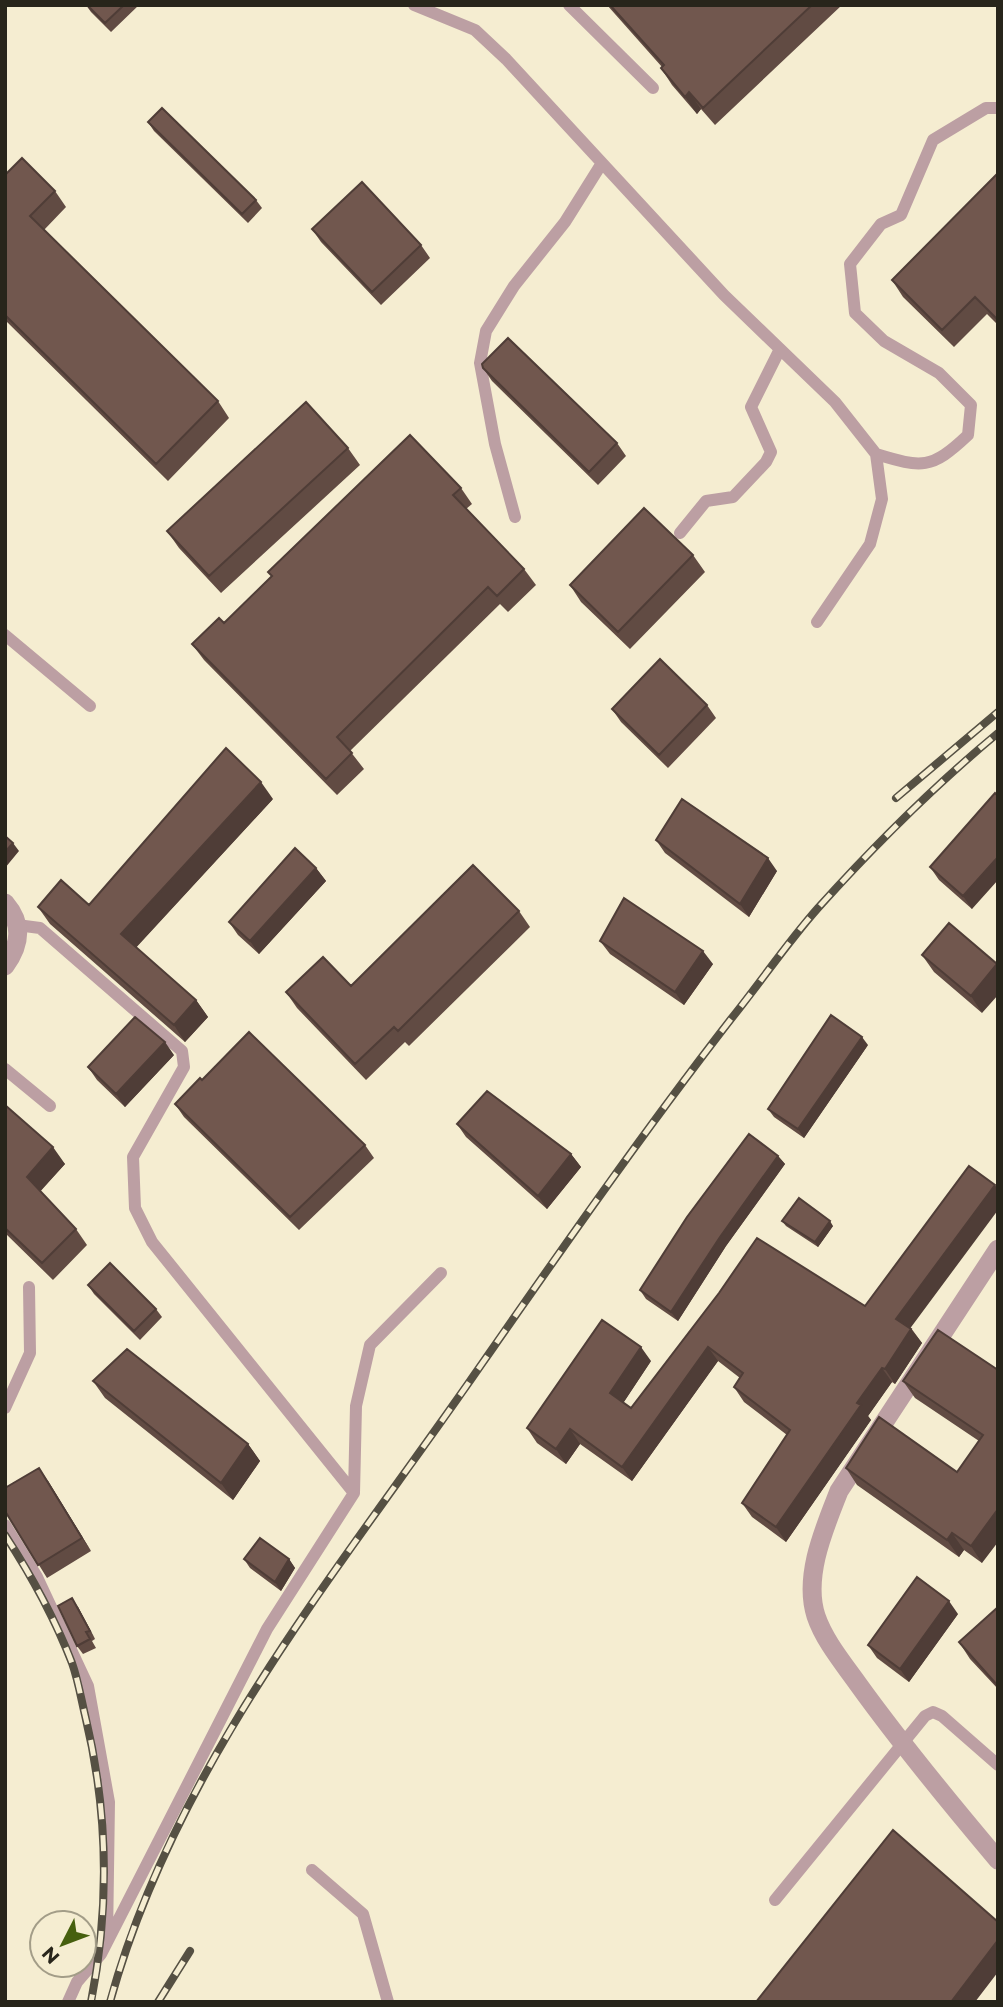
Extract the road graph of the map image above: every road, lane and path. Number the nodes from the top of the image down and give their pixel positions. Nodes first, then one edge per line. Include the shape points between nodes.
1 (414, 5) edge
2 (569, 5) edge
3 (653, 88) dead end
4 (998, 108) edge
5 (602, 163) junction
6 (780, 349) junction
7 (876, 454) junction
8 (515, 517) dead end
9 (680, 533) dead end
10 (817, 622) dead end
11 (5, 635) edge
12 (90, 706) dead end
13 (5, 903) edge
14 (17, 925) junction
15 (5, 965) edge
16 (5, 1069) edge
17 (50, 1106) dead end
18 (998, 1249) edge
19 (441, 1273) dead end
20 (29, 1287) dead end
21 (5, 1408) edge
22 (354, 1493) junction
23 (5, 1525) edge
24 (903, 1746) junction
25 (998, 1765) edge
26 (998, 1860) edge
27 (312, 1870) dead end
28 (775, 1899) dead end
29 (107, 1942) junction
30 (68, 2002) edge
31 (388, 2002) edge

1 - 5 lane via 475,30
2 - 3 lane
4 - 7 lane via 986,108 933,140 901,215 881,225 850,264 855,313 884,341 939,373 971,405 968,435 948,454 917,467
5 - 6 lane
5 - 8 lane via 486,331 480,363
6 - 7 lane via 835,402
6 - 9 lane via 751,407 771,452 766,462 733,497 706,501
7 - 10 lane via 882,499 870,544
11 - 12 lane
13 - 14 street
14 - 15 street via 18,945
14 - 22 lane via 40,928 182,1051 184,1067 133,1157 135,1208 152,1242
16 - 17 lane
18 - 24 street via 839,1491 818,1553 815,1614 831,1646
19 - 22 lane via 370,1345 356,1406
20 - 21 lane via 30,1353
22 - 29 lane via 267,1629
23 - 29 lane via 37,1577 88,1686 109,1802
24 - 25 lane via 933,1712
24 - 26 street
24 - 28 lane
27 - 31 lane via 363,1914
29 - 30 lane

